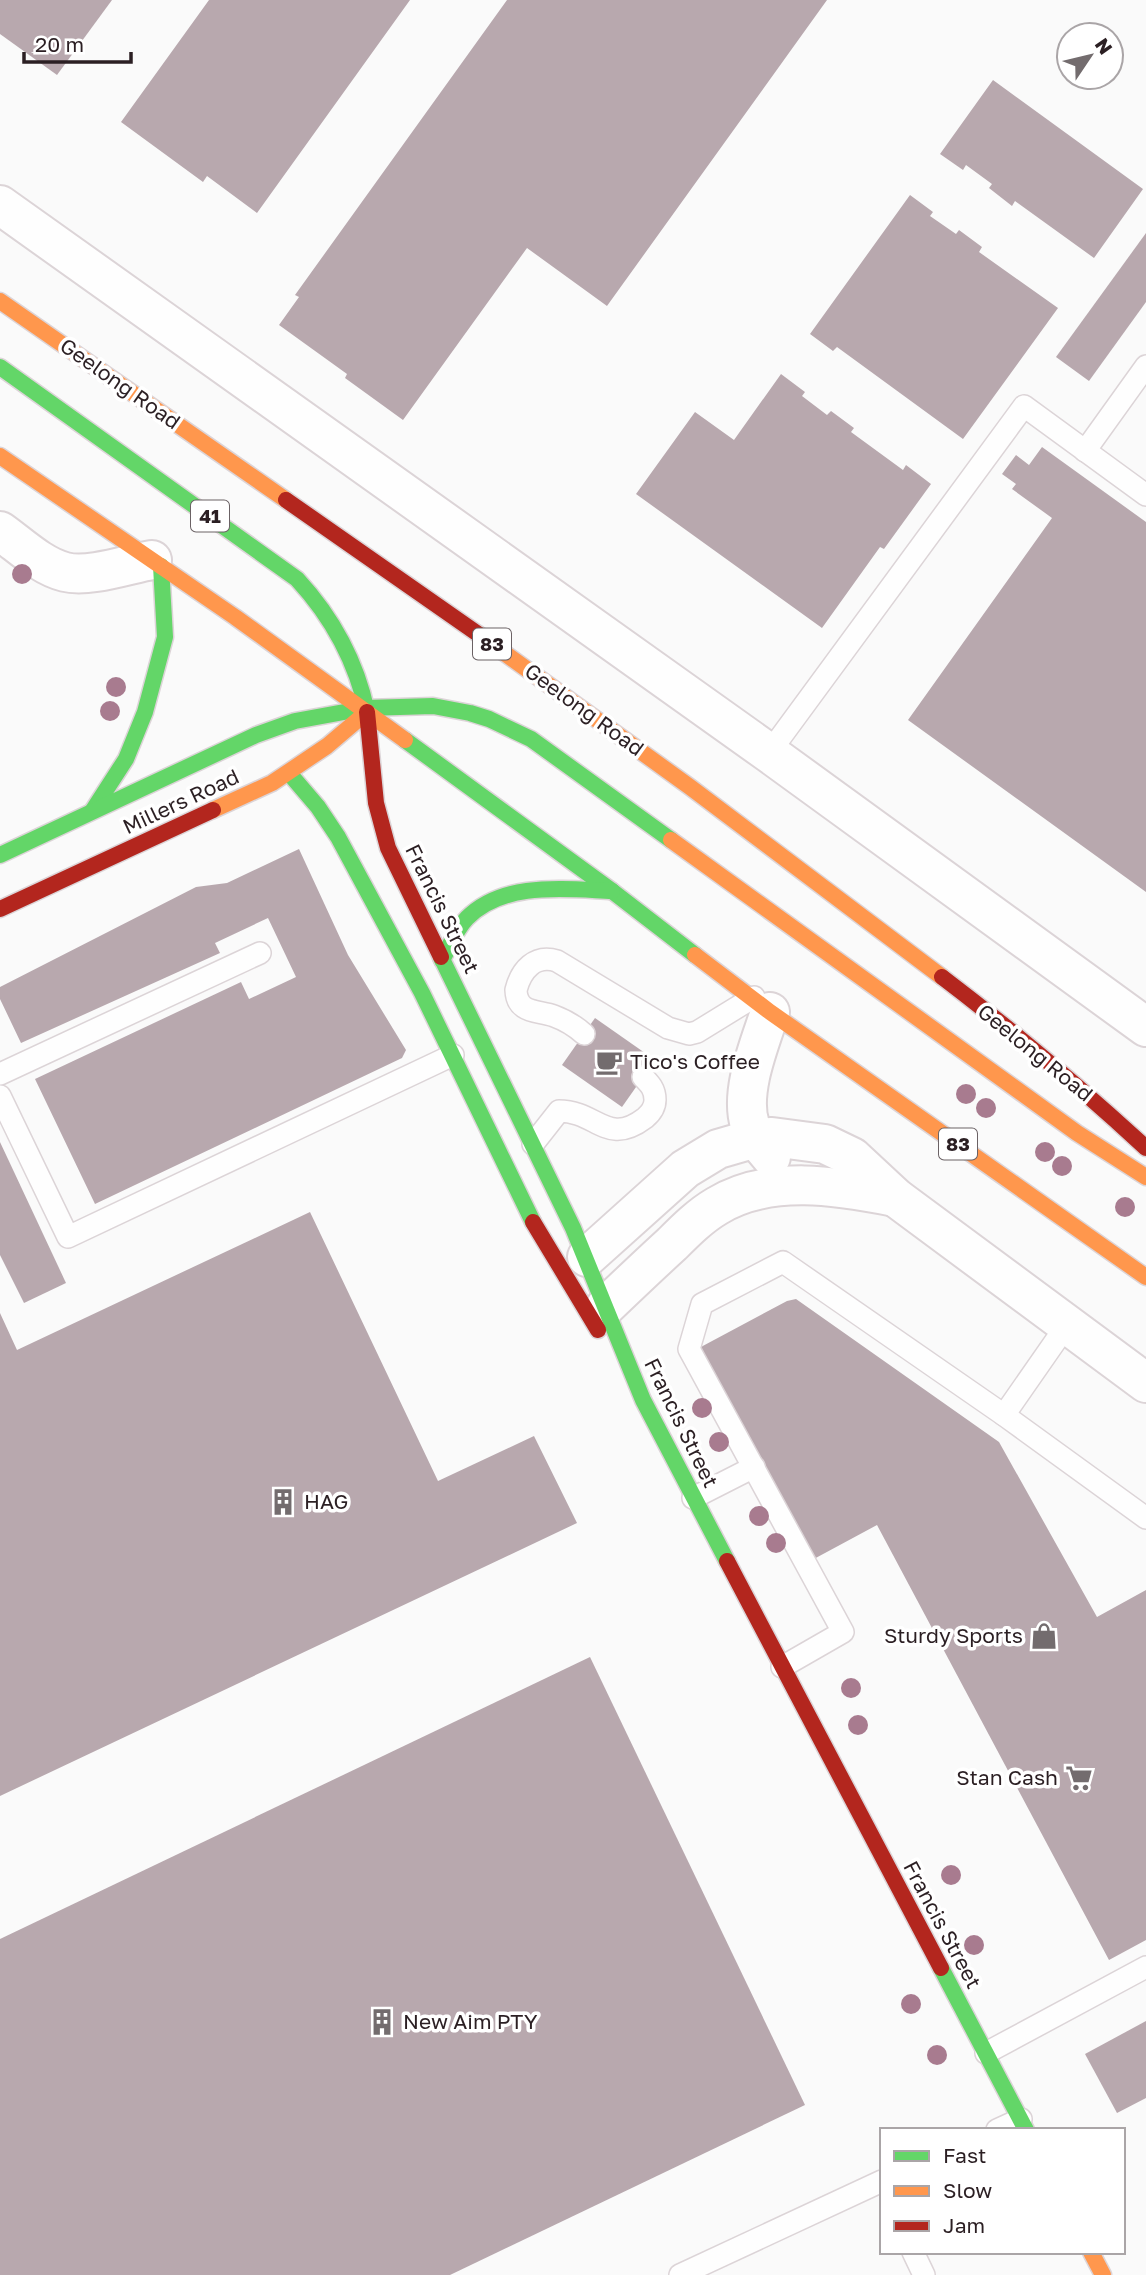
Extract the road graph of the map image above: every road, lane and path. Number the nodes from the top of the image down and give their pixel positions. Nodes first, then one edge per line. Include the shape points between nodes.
1 (0, 205) edge
2 (0, 301) edge
3 (1146, 366) edge
4 (0, 368) edge
5 (1085, 451) junction
6 (0, 456) edge
7 (1146, 495) edge
8 (0, 531) edge
9 (157, 563) junction
10 (365, 710) junction
11 (769, 753) junction
12 (289, 773) junction
13 (94, 817) junction
14 (0, 855) edge
15 (612, 891) junction
16 (0, 909) edge
17 (261, 953) dead end
18 (442, 960) junction
19 (762, 1004) junction
20 (1146, 1027) edge
21 (584, 1034) dead end
22 (482, 1040) junction
23 (453, 1055) junction
24 (0, 1074) edge
25 (643, 1076) dead end
26 (0, 1096) edge
27 (756, 1138) junction
28 (533, 1144) junction
29 (1146, 1148) edge
30 (1146, 1177) edge
31 (806, 1186) junction
32 (895, 1197) junction
33 (587, 1257) junction
34 (1146, 1277) edge
35 (590, 1300) junction
36 (1066, 1326) junction
37 (1146, 1383) edge
38 (643, 1400) junction
39 (1004, 1415) junction
40 (754, 1467) junction
41 (693, 1498) junction
42 (1146, 1518) edge
43 (782, 1667) junction
44 (1146, 1967) edge
45 (986, 2053) junction
46 (1023, 2124) edge
47 (1006, 2128) edge
48 (880, 2184) edge
49 (914, 2254) edge
50 (1092, 2254) edge
51 (680, 2275) edge
52 (924, 2275) edge
53 (1103, 2275) edge

1 - 11 street
2 - 29 main road, Geelong Road / 83 via 690,787 1009,1028
3 - 5 lane
4 - 10 main road, 41 via 297,579 343,638
5 - 7 lane
5 - 11 lane via 1024,406
6 - 9 main road
8 - 9 street via 65,572
9 - 10 main road, 83
9 - 13 main road via 165,637 145,712 126,760
10 - 12 main road, Millers Road
10 - 13 main road, Millers Road via 295,721 256,735
10 - 15 main road, 83
10 - 18 main road, Francis Street via 376,803 388,848
10 - 30 main road via 404,705 459,709 531,739 1077,1133
11 - 20 street
12 - 16 main road, Millers Road via 110,851
12 - 23 main road via 338,837
13 - 14 main road, Millers Road
15 - 18 main road via 535,891 495,901 464,922
15 - 19 main road, 83
17 - 24 lane
18 - 22 main road, Francis Street
19 - 21 lane via 692,1034 684,1033 668,1028 557,961 542,959 526,968 516,990 521,1006 556,1017
19 - 27 street via 748,1096 748,1119
19 - 34 main road, 83
22 - 23 main road
22 - 28 main road, Francis Street
23 - 26 lane via 68,1237
23 - 35 main road via 537,1231
25 - 28 lane via 653,1089 654,1106 636,1124 612,1130 580,1114 559,1111
27 - 31 street via 779,1165
27 - 32 street via 793,1138 836,1148
27 - 33 street via 718,1149 685,1169
28 - 33 main road, Francis Street
31 - 32 street
31 - 35 street via 755,1190 718,1205
32 - 36 street
33 - 35 main road
33 - 35 main road, Francis Street
35 - 38 main road
35 - 38 main road, Francis Street
36 - 37 street
36 - 39 lane
38 - 41 main road, Francis Street
39 - 40 lane via 783,1262 702,1304 690,1349
39 - 42 lane
40 - 41 lane
40 - 43 lane via 844,1632
41 - 43 main road, Francis Street
43 - 45 main road, Francis Street
44 - 45 lane
45 - 46 main road, Francis Street
46 - 47 lane
48 - 51 lane
49 - 52 lane
50 - 53 main road

